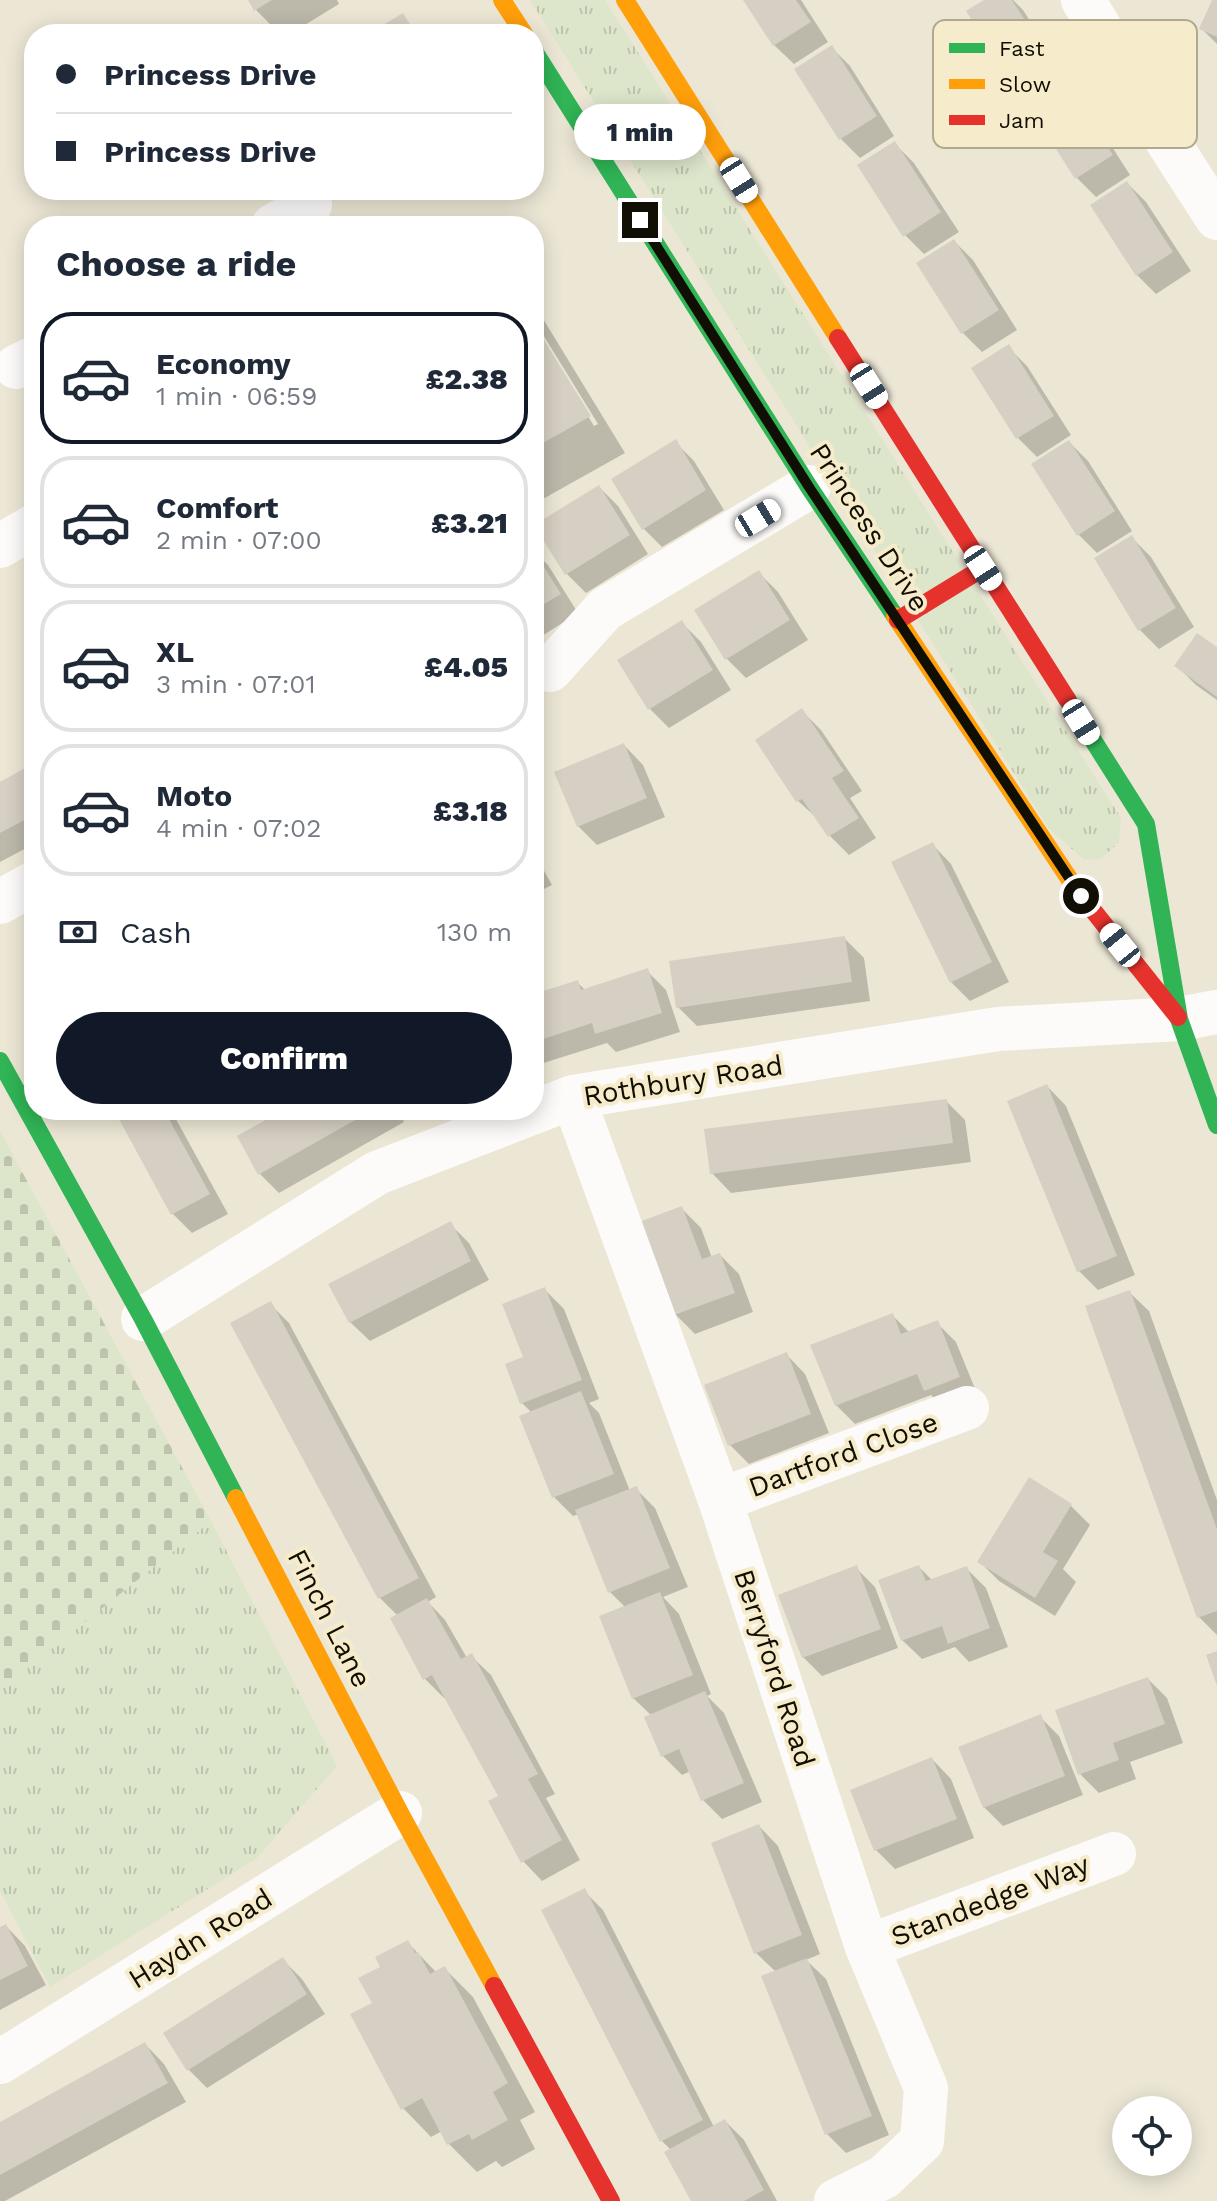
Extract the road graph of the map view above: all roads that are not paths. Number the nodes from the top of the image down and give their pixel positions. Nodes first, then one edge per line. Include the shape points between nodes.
1 (502, 0) edge
2 (625, 0) edge
3 (1083, 0) edge
4 (1095, 20) edge
5 (518, 24) edge
6 (544, 67) edge
7 (1172, 148) edge
8 (310, 205) dead end
9 (291, 216) edge
10 (1217, 218) edge
11 (809, 487) junction
12 (24, 532) edge
13 (0, 546) edge
14 (983, 568) junction
15 (898, 620) junction
16 (550, 670) dead end
17 (24, 889) edge
18 (0, 902) edge
19 (1198, 1016) edge
20 (0, 1061) edge
21 (573, 1097) junction
22 (24, 1104) edge
23 (544, 1108) edge
24 (33, 1120) edge
25 (514, 1120) edge
26 (1217, 1125) edge
27 (143, 1319) junction
28 (967, 1408) dead end
29 (720, 1500) junction
30 (400, 1813) junction
31 (1114, 1854) dead end
32 (867, 1947) junction
33 (0, 2062) edge
34 (611, 2201) edge
35 (836, 2201) edge

1 - 5 street
2 - 14 street, Princess Drive
3 - 4 street
6 - 11 street, Princess Drive
7 - 10 street
8 - 9 street
11 - 15 street, Princess Drive
11 - 16 street via 605,609
12 - 13 street
14 - 15 street
14 - 19 street, Princess Drive via 1146,824
15 - 19 street, Princess Drive via 1081,896
17 - 18 street
19 - 21 street, Rothbury Road via 998,1029
19 - 26 street, Princess Drive
20 - 22 street, Finch Lane
21 - 23 street, Rothbury Road
21 - 29 street, Berryford Road
24 - 27 street, Finch Lane
25 - 27 street, Rothbury Road via 377,1173
27 - 30 street, Finch Lane
28 - 29 street, Dartford Close
29 - 32 street, Berryford Road
30 - 33 street, Haydn Road
30 - 34 street, Finch Lane
31 - 32 street, Standedge Way
32 - 35 street, Berryford Road via 926,2088 922,2141 884,2177

